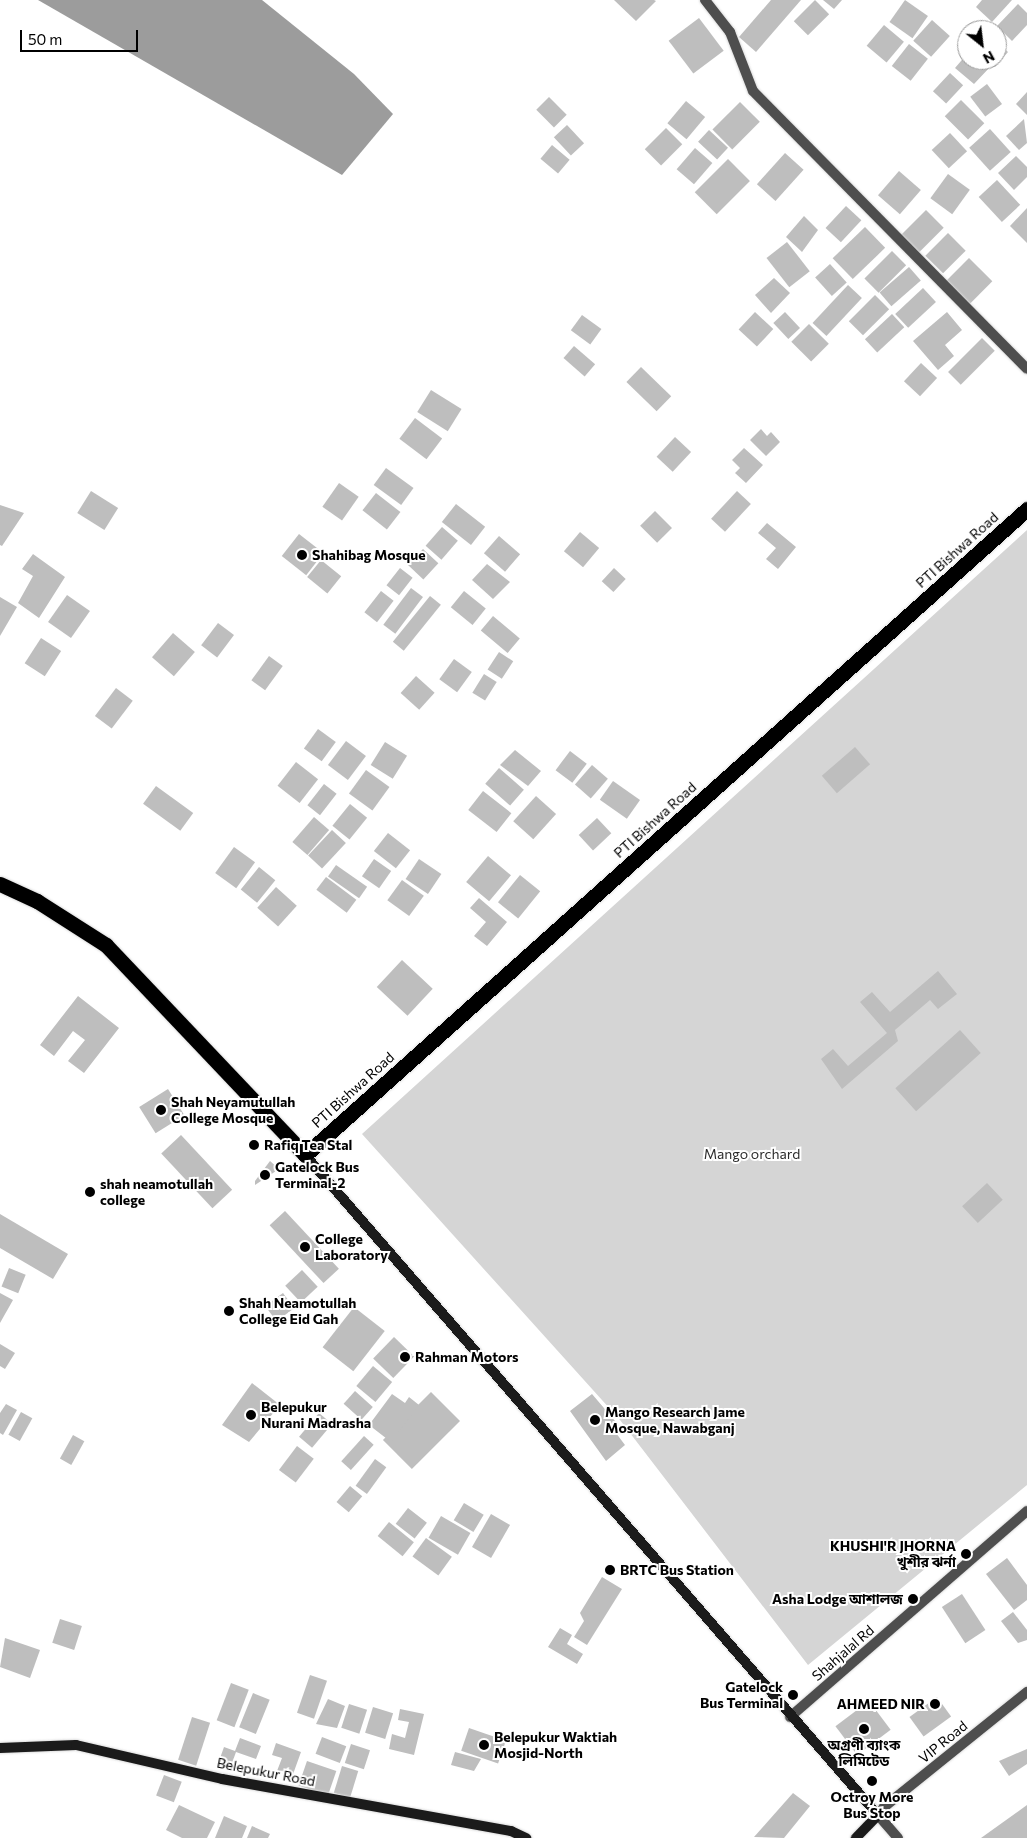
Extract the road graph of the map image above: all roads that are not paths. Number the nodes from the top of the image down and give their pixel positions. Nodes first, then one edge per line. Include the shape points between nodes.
1 (705, 0) edge
2 (1027, 370) edge
3 (1027, 509) edge
4 (0, 884) edge
5 (305, 1155) junction
6 (1027, 1511) edge
7 (1027, 1692) edge
8 (790, 1717) junction
9 (0, 1748) edge
10 (878, 1815) junction
11 (526, 1838) edge
12 (856, 1838) edge
13 (898, 1838) edge

1 - 2 street via 730,32 754,91
3 - 5 highway, PTI Bishwa Road
4 - 5 highway via 37,901 106,945
5 - 8 main road
6 - 8 street, Shahjalal Rd
7 - 10 street, VIP Road
8 - 10 main road
9 - 11 main road, Belepukur Road via 76,1745 222,1779 511,1830
10 - 12 main road
10 - 13 street

